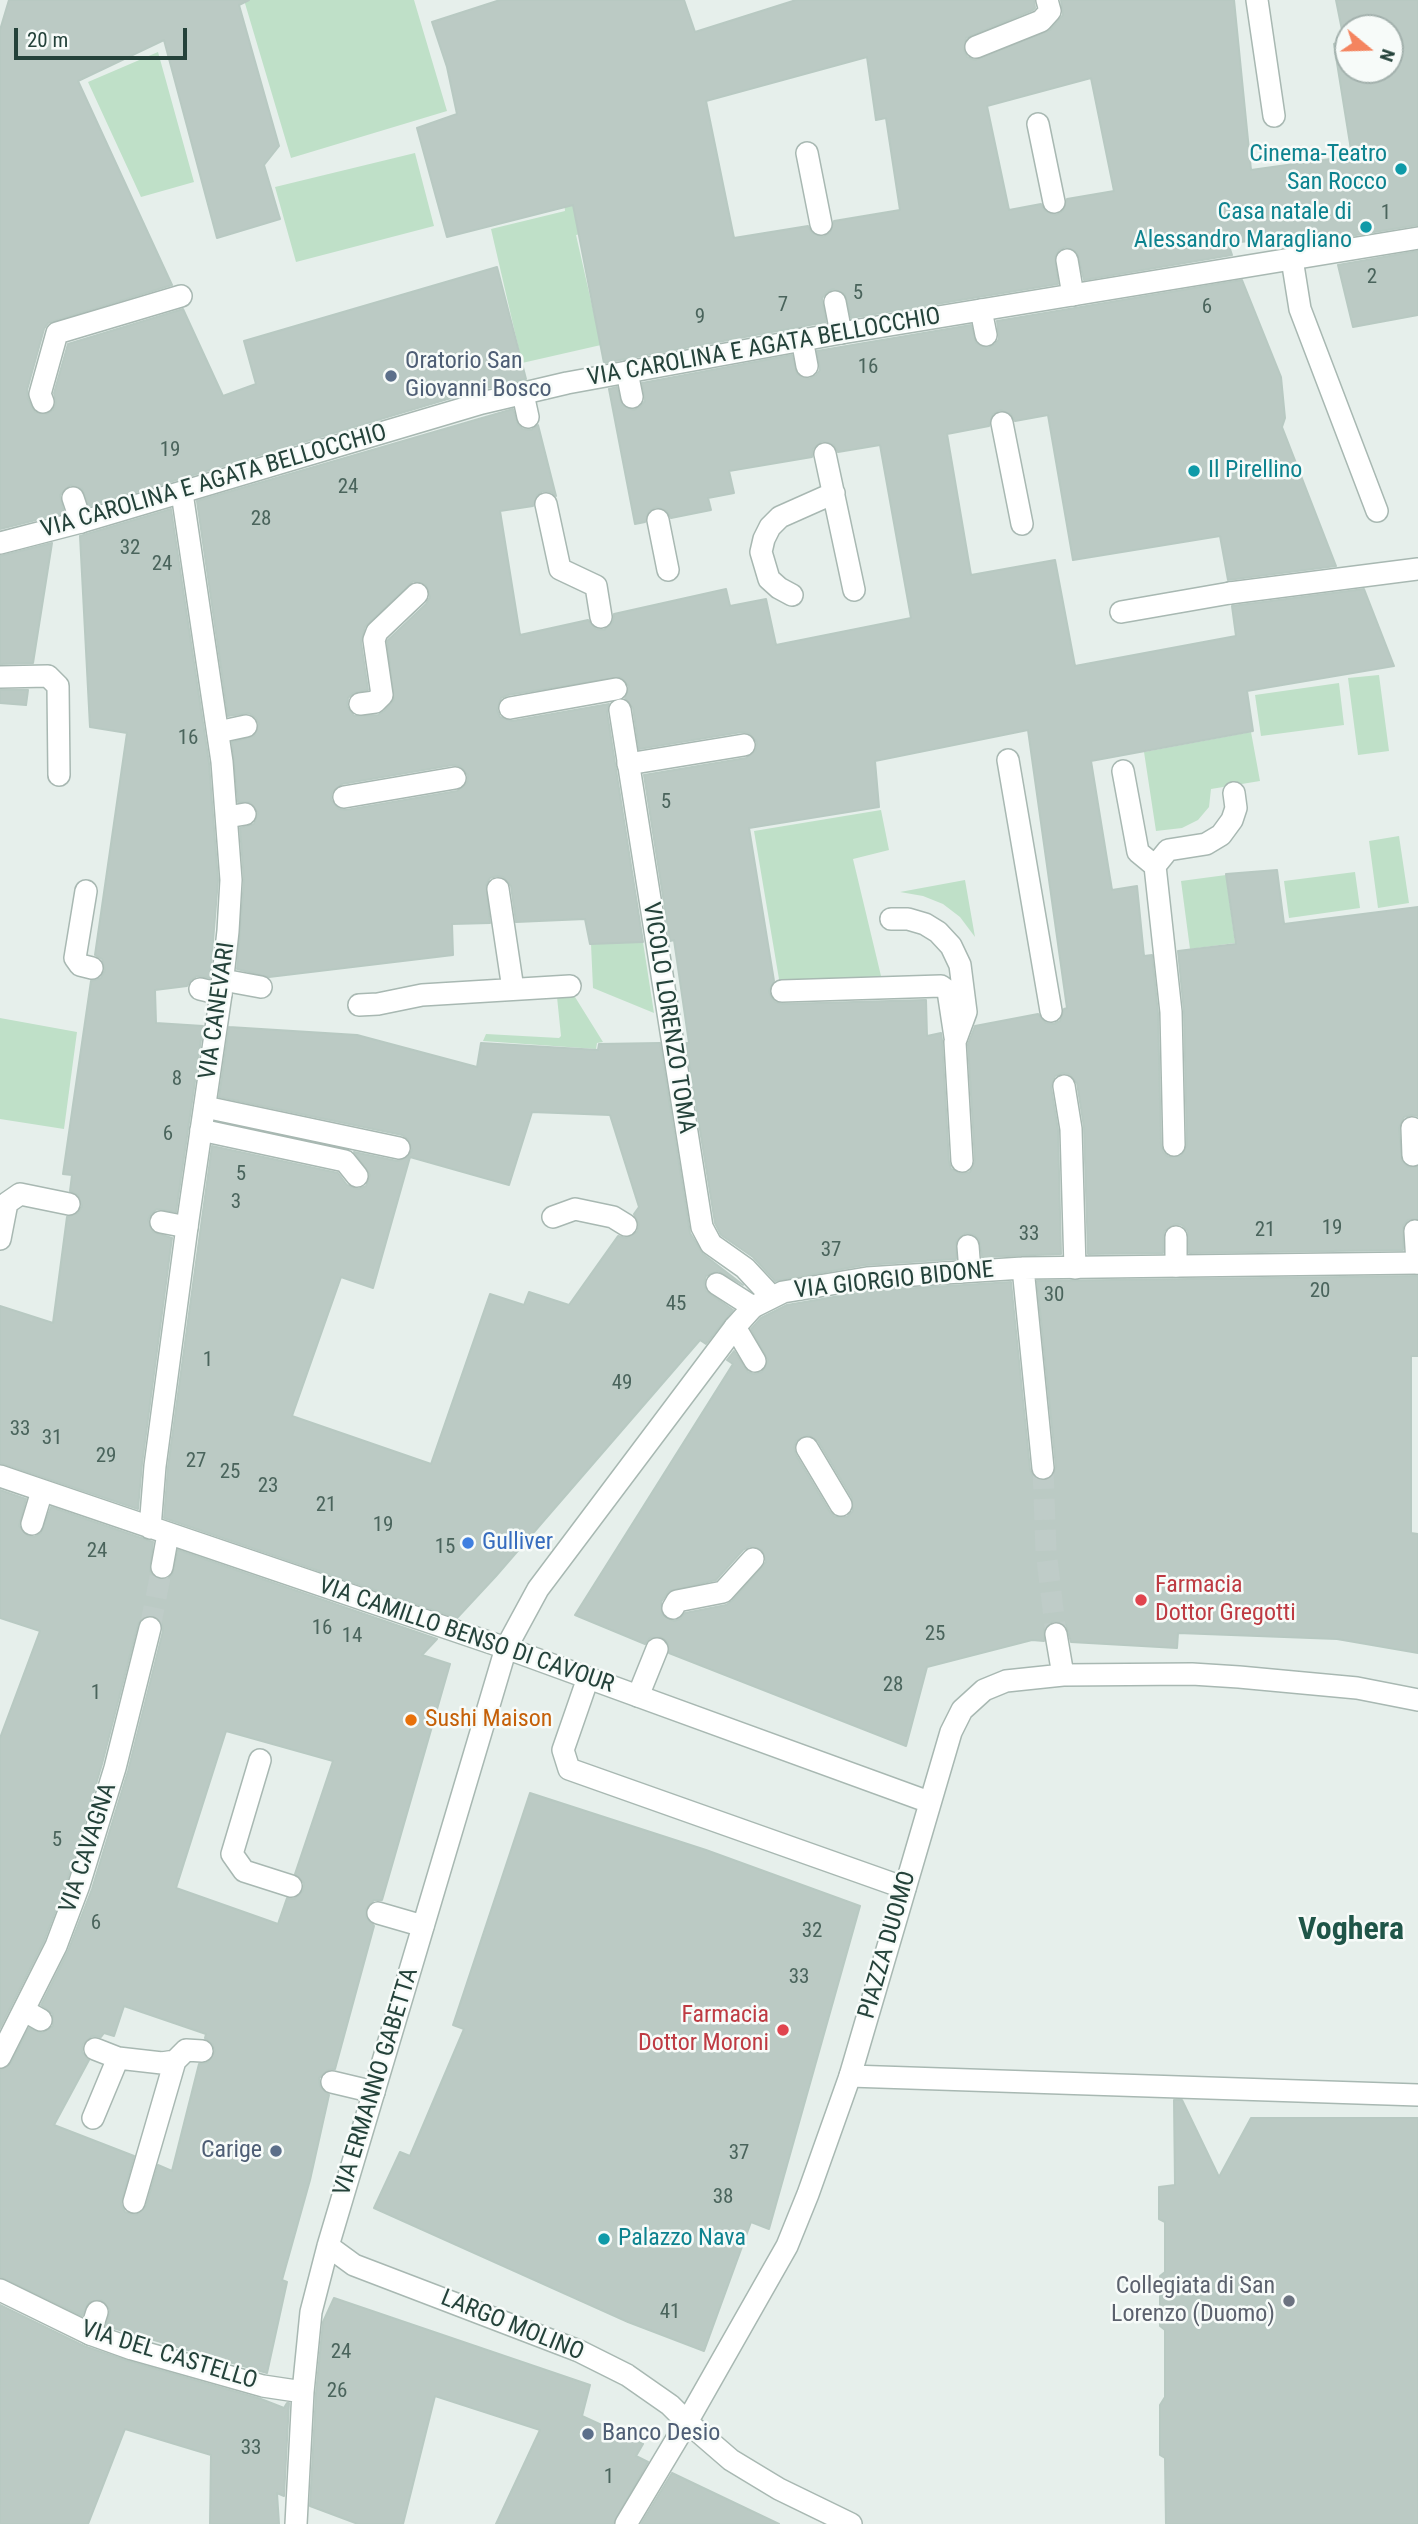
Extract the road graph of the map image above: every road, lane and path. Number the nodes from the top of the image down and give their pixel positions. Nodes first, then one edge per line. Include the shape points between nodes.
1 (1047, 0) edge
2 (1257, 0) edge
3 (976, 47) dead end
4 (1274, 116) dead end
5 (1038, 124) dead end
6 (807, 153) dead end
7 (1054, 202) dead end
8 (821, 223) dead end
9 (1418, 238) edge
10 (1292, 259) junction
11 (1067, 260) dead end
12 (1073, 295) junction
13 (181, 296) dead end
14 (835, 302) dead end
15 (981, 310) junction
16 (841, 332) junction
17 (986, 335) dead end
18 (802, 339) junction
19 (807, 366) dead end
20 (627, 372) junction
21 (523, 394) junction
22 (632, 397) dead end
23 (43, 402) dead end
24 (528, 417) dead end
25 (1002, 423) dead end
26 (825, 454) dead end
27 (182, 492) junction
28 (834, 494) junction
29 (73, 498) dead end
30 (546, 503) dead end
31 (1377, 510) dead end
32 (658, 520) dead end
33 (80, 522) junction
34 (1022, 524) dead end
35 (0, 543) edge
36 (1418, 569) edge
37 (668, 570) dead end
38 (854, 590) dead end
39 (416, 594) dead end
40 (792, 595) dead end
41 (1121, 612) dead end
42 (601, 617) dead end
43 (0, 677) edge
44 (360, 704) dead end
45 (510, 708) dead end
46 (246, 726) dead end
47 (218, 732) junction
48 (744, 745) dead end
49 (1008, 760) dead end
50 (628, 764) junction
51 (1123, 771) dead end
52 (60, 775) dead end
53 (455, 778) dead end
54 (1234, 793) dead end
55 (344, 797) dead end
56 (1155, 866) junction
57 (498, 889) dead end
58 (86, 891) dead end
59 (891, 919) dead end
60 (92, 968) dead end
61 (570, 986) dead end
62 (261, 987) dead end
63 (215, 988) junction
64 (513, 989) junction
65 (782, 991) dead end
66 (359, 1005) dead end
67 (1051, 1011) dead end
68 (956, 1042) junction
69 (1064, 1086) dead end
70 (205, 1107) junction
71 (1412, 1128) dead end
72 (201, 1130) junction
73 (1174, 1144) dead end
74 (399, 1148) dead end
75 (1413, 1154) dead end
76 (962, 1161) dead end
77 (357, 1176) dead end
78 (69, 1204) dead end
79 (553, 1217) dead end
80 (161, 1222) dead end
81 (626, 1225) dead end
82 (187, 1227) junction
83 (1415, 1231) dead end
84 (1176, 1237) dead end
85 (0, 1239) edge
86 (968, 1247) dead end
87 (1418, 1263) edge
88 (1176, 1266) junction
89 (1023, 1268) junction
90 (1075, 1268) junction
91 (970, 1271) junction
92 (717, 1284) dead end
93 (772, 1297) junction
94 (753, 1307) junction
95 (735, 1327) junction
96 (755, 1361) dead end
97 (807, 1448) dead end
98 (1043, 1468) tunnel mouth
99 (0, 1476) edge
100 (42, 1491) junction
101 (841, 1505) dead end
102 (32, 1524) dead end
103 (159, 1531) junction
104 (753, 1559) dead end
105 (162, 1567) tunnel mouth
106 (673, 1608) dead end
107 (150, 1628) tunnel mouth
108 (1056, 1634) tunnel mouth
109 (506, 1648) junction
110 (657, 1648) dead end
111 (1063, 1675) junction
112 (588, 1678) junction
113 (638, 1696) junction
114 (1418, 1700) edge
115 (260, 1760) dead end
116 (929, 1802) junction
117 (291, 1886) dead end
118 (905, 1888) junction
119 (378, 1913) dead end
120 (423, 1926) junction
121 (95, 2049) dead end
122 (202, 2051) dead end
123 (0, 2057) edge
124 (118, 2058) junction
125 (175, 2061) junction
126 (850, 2076) junction
127 (332, 2082) dead end
128 (374, 2092) junction
129 (1418, 2095) edge
130 (93, 2118) dead end
131 (135, 2202) dead end
132 (328, 2246) junction
133 (0, 2290) edge
134 (97, 2312) dead end
135 (90, 2334) junction
136 (303, 2392) junction
137 (687, 2422) junction
138 (301, 2522) edge
139 (626, 2524) edge
140 (851, 2524) edge

1 - 3 street via 1050,10 1041,21
2 - 4 street
5 - 7 street
6 - 8 street
9 - 10 street, VIA CAROLINA E AGATA BELLOCCHIO
10 - 12 street, VIA CAROLINA E AGATA BELLOCCHIO
10 - 31 street via 1300,309
11 - 12 street
12 - 15 street, VIA CAROLINA E AGATA BELLOCCHIO
13 - 23 street via 57,333 40,394
14 - 16 street
15 - 16 street, VIA CAROLINA E AGATA BELLOCCHIO
15 - 17 street
16 - 18 street, VIA CAROLINA E AGATA BELLOCCHIO
18 - 19 street
18 - 20 street, VIA CAROLINA E AGATA BELLOCCHIO
20 - 21 street, VIA CAROLINA E AGATA BELLOCCHIO
20 - 22 street
21 - 24 street
21 - 27 street, VIA CAROLINA E AGATA BELLOCCHIO
25 - 34 street
26 - 28 street
27 - 33 street, VIA CAROLINA E AGATA BELLOCCHIO
27 - 47 street, VIA CANEVARI
28 - 38 street
28 - 40 street via 780,517 764,539 761,552 769,579
29 - 33 street
30 - 42 street via 560,569 596,586
32 - 37 street
33 - 35 street, VIA CAROLINA E AGATA BELLOCCHIO
36 - 41 street
39 - 44 street via 377,632 374,640 382,695 376,702
43 - 52 street via 48,676 58,686
45 - 50 street, VICOLO LORENZO TOMA via 616,686
46 - 47 street
47 - 63 street, VIA CANEVARI via 236,816
48 - 50 street
49 - 67 street
50 - 93 street, VICOLO LORENZO TOMA via 702,1227 712,1244 745,1268
51 - 56 street via 1138,852
53 - 55 street
54 - 56 street via 1236,808 1221,835 1206,844 1168,850
56 - 73 street via 1171,1012
57 - 64 street
58 - 60 street via 75,958
59 - 68 street via 925,924 951,946 960,965 966,1012
61 - 64 street
62 - 63 street
63 - 70 street, VIA CANEVARI
64 - 66 street
65 - 68 street via 942,986 948,991
68 - 76 street
69 - 90 street via 1072,1129
70 - 72 street, VIA CANEVARI
70 - 74 street
71 - 75 street
72 - 77 street via 345,1161
72 - 82 street, VIA CANEVARI
78 - 85 street via 20,1194 7,1203
79 - 81 street via 575,1209 614,1217
80 - 82 street
82 - 103 street, VIA CANEVARI via 155,1465
83 - 87 street
84 - 88 street
86 - 91 street
87 - 88 street, VIA GIORGIO BIDONE
88 - 90 street, VIA GIORGIO BIDONE
89 - 90 street, VIA GIORGIO BIDONE
89 - 91 street, VIA GIORGIO BIDONE
89 - 98 street
91 - 93 street, VIA GIORGIO BIDONE via 867,1279
92 - 94 street
93 - 94 street, VIA GIORGIO BIDONE
94 - 95 street, VIA GIORGIO BIDONE
95 - 96 street
95 - 109 street, VIA GIORGIO BIDONE via 538,1590
97 - 101 street
99 - 100 street, VIA CAMILLO BENSO DI CAVOUR
100 - 102 street
100 - 103 street, VIA CAMILLO BENSO DI CAVOUR
103 - 105 street
103 - 109 street, VIA CAMILLO BENSO DI CAVOUR
104 - 106 street via 723,1592 677,1601
107 - 123 street, VIA CAVAGNA via 79,1885 56,1946 31,1984 33,2016
108 - 111 street
109 - 112 street, VIA CAMILLO BENSO DI CAVOUR
109 - 120 street, VIA ERMANNO GABETTA
110 - 113 street
111 - 114 street, PIAZZA DUOMO via 1227,1676 1357,1688
111 - 116 street, PIAZZA DUOMO via 1006,1681 984,1690 962,1710
112 - 113 street, VIA CAMILLO BENSO DI CAVOUR
112 - 118 street via 563,1750 569,1769
113 - 116 street, VIA CAMILLO BENSO DI CAVOUR
115 - 117 street via 232,1854 244,1871
116 - 118 street, PIAZZA DUOMO
118 - 126 street, PIAZZA DUOMO
119 - 120 street
120 - 128 street, VIA ERMANNO GABETTA
121 - 124 street
122 - 125 street via 186,2050
124 - 125 street
124 - 130 street
125 - 131 street
126 - 129 street
126 - 137 street, PIAZZA DUOMO via 787,2246
127 - 128 street
128 - 132 street, VIA ERMANNO GABETTA
132 - 136 street, VIA ERMANNO GABETTA via 311,2312
132 - 137 street, LARGO MOLINO via 354,2265 579,2351 649,2389
133 - 135 street, VIA DEL CASTELLO
134 - 135 street
135 - 136 street, VIA DEL CASTELLO via 202,2371
136 - 138 street, VIA ERMANNO GABETTA
137 - 139 street, PIAZZA DUOMO
137 - 140 street via 731,2460

